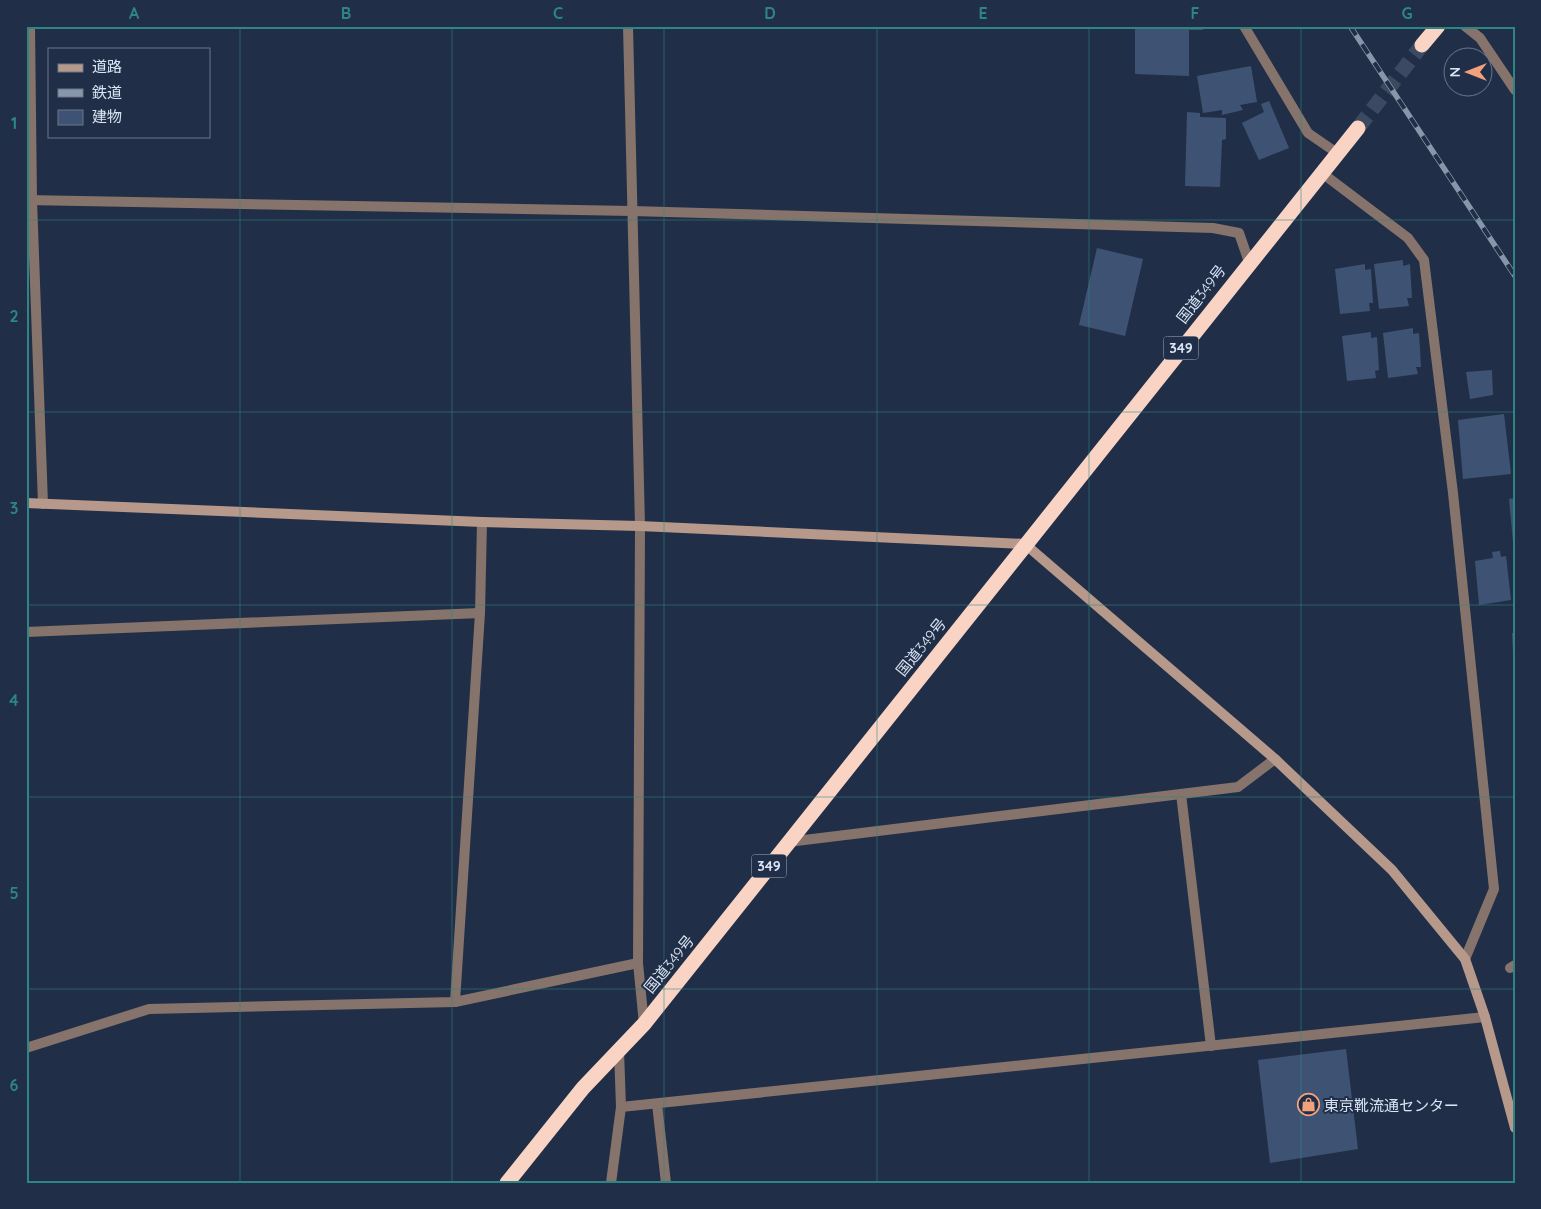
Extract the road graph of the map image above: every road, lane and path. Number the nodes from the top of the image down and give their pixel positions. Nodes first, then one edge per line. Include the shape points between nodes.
1 (30, 26) edge
2 (628, 26) edge
3 (1244, 26) edge
4 (1438, 26) edge
5 (1465, 26) edge
6 (1422, 45) tunnel mouth
7 (1515, 90) edge
8 (1358, 128) tunnel mouth
9 (1337, 153) junction
10 (1322, 173) junction
11 (29, 200) edge
12 (632, 211) junction
13 (1249, 262) junction
14 (26, 503) edge
15 (43, 504) junction
16 (482, 522) junction
17 (640, 526) junction
18 (1025, 544) junction
19 (480, 613) junction
20 (26, 632) edge
21 (1275, 759) junction
22 (1181, 794) junction
23 (788, 842) junction
24 (1465, 959) junction
25 (638, 963) junction
26 (455, 1002) junction
27 (1485, 1017) junction
28 (644, 1024) junction
29 (1211, 1046) junction
30 (26, 1048) edge
31 (619, 1051) junction
32 (657, 1104) junction
33 (621, 1107) junction
34 (1515, 1128) edge
35 (507, 1183) edge
36 (611, 1183) edge
37 (666, 1183) edge

1 - 11 street
2 - 12 street
3 - 9 street via 1308,133
4 - 6 highway
5 - 7 street via 1480,38
8 - 9 highway, 国道349号 / 349
9 - 10 highway, 国道349号 / 349
10 - 13 highway, 国道349号 / 349
10 - 24 street via 1408,238 1424,260 1454,503 1494,889
11 - 12 street
11 - 15 street
12 - 13 street via 1213,228 1239,234
12 - 17 street
13 - 18 highway, 国道349号 / 349
14 - 15 street
15 - 16 street
16 - 17 street
16 - 19 street
17 - 18 street
17 - 25 street
18 - 21 street
18 - 23 highway, 国道349号 / 349
19 - 20 street
19 - 26 street
21 - 22 street via 1238,787
21 - 24 street via 1392,870
22 - 23 street
22 - 29 street
23 - 28 highway, 国道349号 / 349
24 - 27 street
25 - 26 street
25 - 28 street
26 - 30 street via 149,1009
27 - 29 street
27 - 34 street
28 - 31 highway, 国道349号 / 349
29 - 32 street
31 - 33 street
31 - 35 highway, 国道349号 / 349 via 583,1088
32 - 33 street
32 - 37 street
33 - 36 street

